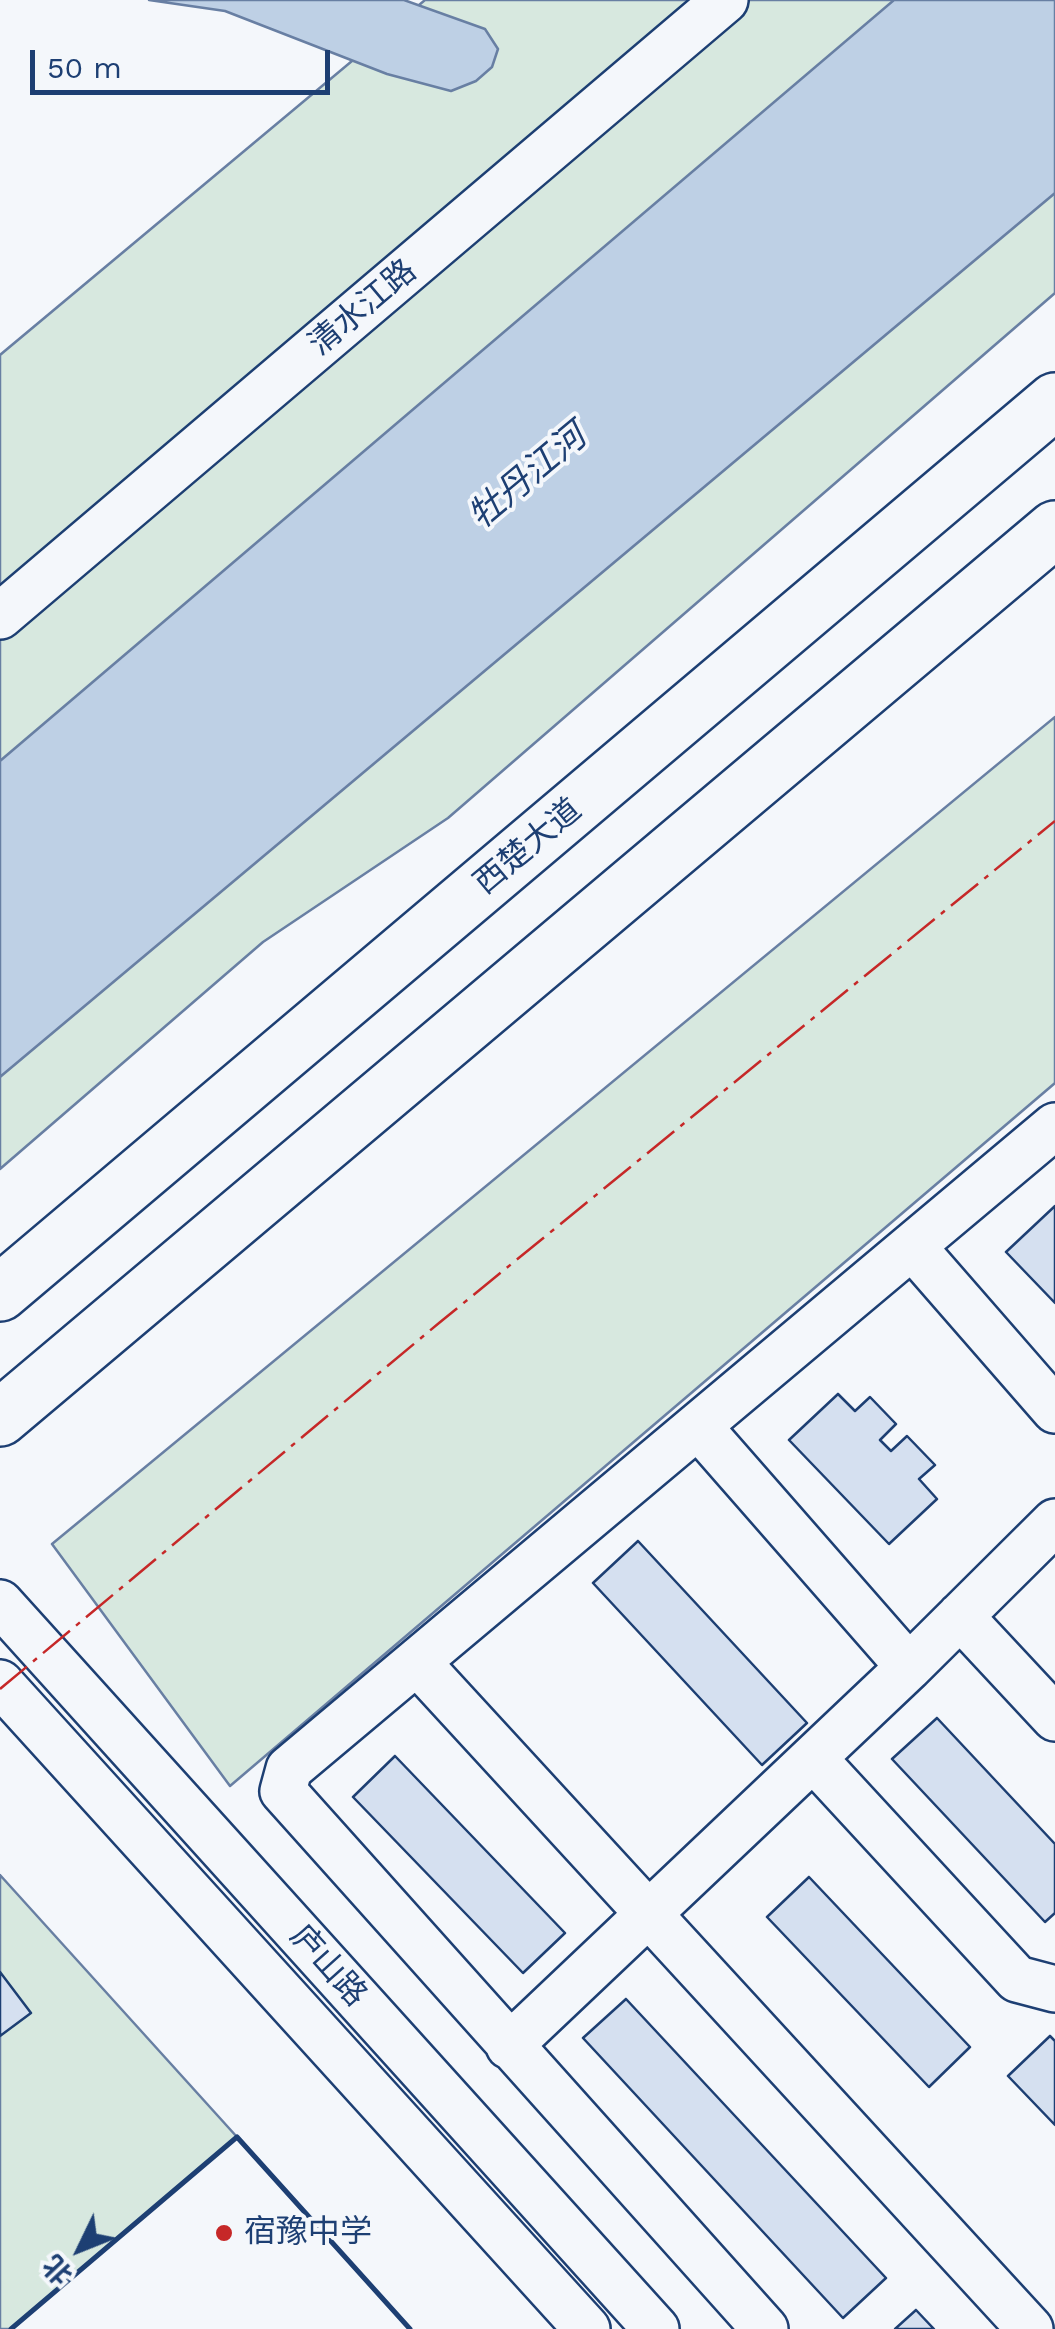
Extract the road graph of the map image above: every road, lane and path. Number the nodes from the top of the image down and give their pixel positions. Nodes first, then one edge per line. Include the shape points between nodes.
1 (726, 0) edge
2 (1055, 401) edge
3 (1055, 529) edge
4 (0, 616) edge
5 (1055, 1126) edge
6 (912, 1246) junction
7 (0, 1293) edge
8 (1055, 1410) edge
9 (0, 1418) edge
10 (698, 1426) junction
11 (1055, 1522) edge
12 (0, 1602) edge
13 (960, 1616) junction
14 (418, 1662) junction
15 (909, 1666) junction
16 (0, 1683) edge
17 (1055, 1718) edge
18 (813, 1758) junction
19 (648, 1914) junction
20 (1055, 1989) edge
21 (510, 2046) junction
22 (587, 2329) edge
23 (656, 2329) edge
24 (766, 2329) edge
25 (1030, 2329) edge

1 - 4 street, 清水江路
2 - 7 highway, 西楚大道
3 - 9 highway
5 - 6 street
6 - 8 street
6 - 10 street
10 - 14 street
10 - 15 street
11 - 13 street
12 - 23 street, 庐山路
13 - 15 street
13 - 17 street
14 - 19 street
14 - 21 street via 289,1769 283,1791
15 - 18 street
16 - 22 street, 庐山路
18 - 19 street
18 - 20 street via 1017,1979
19 - 21 street
19 - 25 street
21 - 24 street

